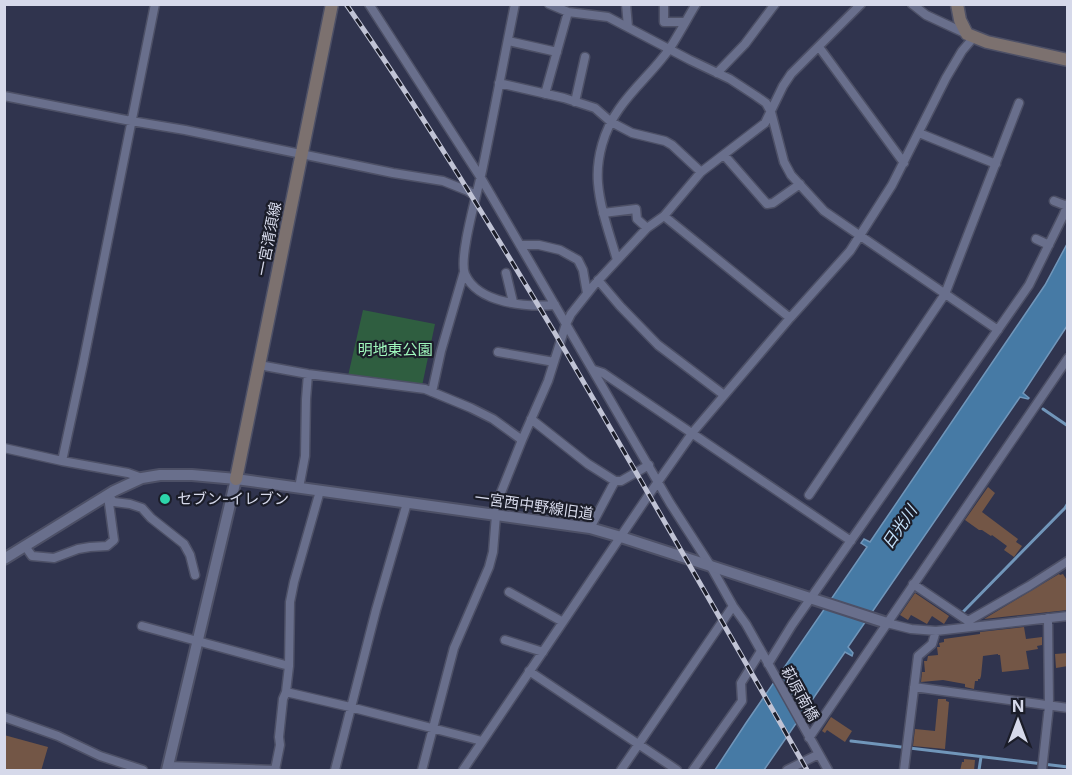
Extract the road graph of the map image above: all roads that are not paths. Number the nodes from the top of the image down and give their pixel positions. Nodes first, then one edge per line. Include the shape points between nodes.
1 (155, 4) edge
2 (332, 4) edge
3 (369, 4) edge
4 (515, 4) edge
5 (549, 4) edge
6 (626, 4) edge
7 (664, 4) edge
8 (696, 4) edge
9 (775, 4) edge
10 (861, 4) edge
11 (912, 4) edge
12 (957, 4) edge
13 (568, 12) junction
14 (685, 22) junction
15 (628, 27) junction
16 (970, 35) junction
17 (508, 40) junction
18 (819, 47) junction
19 (669, 49) junction
20 (557, 52) junction
21 (585, 57) dead end
22 (1068, 60) edge
23 (717, 73) junction
24 (499, 83) junction
25 (545, 94) junction
26 (4, 96) edge
27 (576, 102) junction
28 (1019, 103) dead end
29 (771, 112) junction
30 (131, 121) junction
31 (611, 122) junction
32 (919, 133) junction
33 (301, 154) junction
34 (724, 155) junction
35 (904, 163) junction
36 (996, 164) junction
37 (701, 172) junction
38 (481, 178) junction
39 (800, 184) junction
40 (476, 196) junction
41 (1054, 201) dead end
42 (1067, 205) edge
43 (603, 213) junction
44 (664, 216) junction
45 (647, 228) junction
46 (860, 235) junction
47 (1036, 239) dead end
48 (520, 245) junction
49 (1048, 245) junction
50 (617, 260) junction
51 (464, 272) junction
52 (506, 273) dead end
53 (598, 280) junction
54 (587, 293) junction
55 (945, 294) junction
56 (513, 302) junction
57 (555, 305) junction
58 (790, 318) junction
59 (566, 324) junction
60 (998, 330) junction
61 (498, 352) dead end
62 (1068, 358) edge
63 (554, 362) junction
64 (259, 365) junction
65 (594, 370) junction
66 (308, 374) junction
67 (432, 392) junction
68 (724, 395) junction
69 (531, 419) junction
70 (693, 432) junction
71 (522, 440) junction
72 (4, 448) edge
73 (62, 461) junction
74 (649, 465) junction
75 (142, 478) junction
76 (236, 479) junction
77 (615, 481) junction
78 (658, 481) junction
79 (299, 488) junction
80 (320, 491) junction
81 (809, 495) dead end
82 (108, 496) junction
83 (406, 503) junction
84 (494, 515) junction
85 (590, 528) junction
86 (621, 537) junction
87 (851, 542) junction
88 (25, 546) junction
89 (4, 559) edge
90 (1068, 561) edge
91 (710, 566) junction
92 (195, 574) dead end
93 (913, 584) junction
94 (509, 592) dead end
95 (811, 598) junction
96 (733, 606) junction
97 (1068, 616) edge
98 (1048, 618) junction
99 (563, 622) junction
100 (887, 623) junction
101 (969, 625) junction
102 (142, 626) dead end
103 (936, 632) junction
104 (505, 640) dead end
105 (198, 641) junction
106 (761, 651) junction
107 (543, 652) junction
108 (768, 664) junction
109 (289, 666) junction
110 (529, 671) junction
111 (914, 687) junction
112 (286, 692) junction
113 (350, 706) junction
114 (1049, 706) junction
115 (1068, 708) edge
116 (4, 717) edge
117 (432, 728) junction
118 (809, 738) junction
119 (482, 741) junction
120 (639, 745) junction
121 (819, 754) junction
122 (167, 768) edge
123 (275, 770) edge
124 (143, 771) edge
125 (334, 771) edge
126 (422, 771) edge
127 (463, 771) edge
128 (621, 771) edge
129 (677, 771) edge
130 (693, 771) edge
131 (788, 771) edge
132 (828, 771) edge
133 (904, 771) edge
134 (1042, 771) edge

1 - 30 street
2 - 33 main road, 一宮清須線
3 - 38 street, 萩原南橋
4 - 17 street
5 - 13 street
6 - 15 street
7 - 14 street via 663,22
8 - 14 street
9 - 23 street
10 - 18 street
11 - 16 street via 926,15
12 - 16 main road via 960,20
13 - 15 street via 608,17
13 - 20 street
14 - 19 street
15 - 19 street
16 - 22 main road
16 - 32 street
17 - 20 street
17 - 24 street
18 - 29 street via 791,75
18 - 35 street
19 - 23 street
19 - 31 street
20 - 25 street
21 - 27 street
23 - 29 street via 766,103
24 - 25 street
24 - 38 street
25 - 27 street
26 - 30 street
27 - 31 street via 595,108
28 - 36 street
29 - 34 street via 765,123
29 - 39 street via 784,162
30 - 33 street
30 - 73 street
31 - 37 street via 632,133 665,141
31 - 43 street via 599,159
32 - 35 street
32 - 36 street
33 - 40 street via 443,182
33 - 64 main road, 一宮清須線
34 - 37 street
34 - 39 street via 767,204
35 - 46 street
36 - 55 street
37 - 44 street
38 - 40 street
38 - 48 street, 萩原南橋
39 - 46 street via 824,211
40 - 51 street
41 - 42 street
42 - 49 street
43 - 45 street via 636,209 637,219
43 - 50 street
44 - 45 street
44 - 58 street
45 - 50 street
46 - 55 street
46 - 58 street
47 - 49 street
48 - 54 street via 549,247 578,260
48 - 57 street, 萩原南橋
49 - 60 street via 1029,285
50 - 53 street
51 - 56 street via 483,294
51 - 67 street
52 - 56 street
53 - 54 street
53 - 68 street via 658,345
54 - 59 street
55 - 60 street
55 - 81 street
56 - 57 street
57 - 59 street, 萩原南橋
58 - 68 street
59 - 63 street
59 - 65 street, 萩原南橋
60 - 87 street
61 - 63 street
62 - 93 street
63 - 69 street
64 - 66 street
64 - 76 main road, 一宮清須線
65 - 70 street
65 - 74 street, 萩原南橋
66 - 67 street
66 - 79 street via 305,456
67 - 71 street via 493,419
68 - 70 street
69 - 71 street
69 - 77 street
70 - 78 street
70 - 87 street
71 - 84 street
72 - 73 street
73 - 75 street
74 - 77 street
74 - 78 street, 萩原南橋
75 - 76 street, 一宮西中野線旧道 via 192,475
75 - 82 street, 一宮西中野線旧道
76 - 79 street, 一宮西中野線旧道
76 - 105 street
77 - 85 street
78 - 86 street
78 - 91 street, 萩原南橋
79 - 80 street, 一宮西中野線旧道
80 - 83 street, 一宮西中野線旧道
80 - 109 street via 290,602
82 - 88 street, 一宮西中野線旧道
82 - 88 street via 114,540 107,546 78,549 54,558 32,556
82 - 92 street via 114,502 142,508 184,544
83 - 84 street, 一宮西中野線旧道
83 - 113 street
84 - 85 street, 一宮西中野線旧道
84 - 117 street via 494,552 454,648
85 - 86 street, 一宮西中野線旧道
86 - 91 street, 一宮西中野線旧道
86 - 99 street
87 - 95 street
88 - 89 street, 一宮西中野線旧道
90 - 101 street
91 - 95 street, 一宮西中野線旧道
91 - 96 street, 萩原南橋
93 - 100 street
93 - 101 street
94 - 99 street
95 - 100 street, 一宮西中野線旧道
95 - 108 street
96 - 106 street, 萩原南橋
96 - 120 street
97 - 98 street, 一宮西中野線旧道
98 - 101 street, 一宮西中野線旧道
98 - 114 street
99 - 107 street
100 - 103 street, 一宮西中野線旧道
100 - 118 street
101 - 103 street, 一宮西中野線旧道
102 - 105 street
103 - 111 street via 932,644 918,656
104 - 107 street
105 - 109 street
105 - 122 street
106 - 108 street, 萩原南橋
106 - 130 street via 741,683 742,701
107 - 110 street
108 - 118 street, 萩原南橋
109 - 112 street
110 - 119 street
110 - 120 street
111 - 114 street
111 - 133 street
112 - 113 street
112 - 123 street
113 - 117 street
113 - 125 street
114 - 115 street
114 - 134 street
116 - 124 street
117 - 119 street
117 - 126 street
118 - 121 street, 萩原南橋
119 - 127 street
120 - 128 street
120 - 129 street
121 - 131 street
121 - 132 street, 萩原南橋
122 - 123 street

